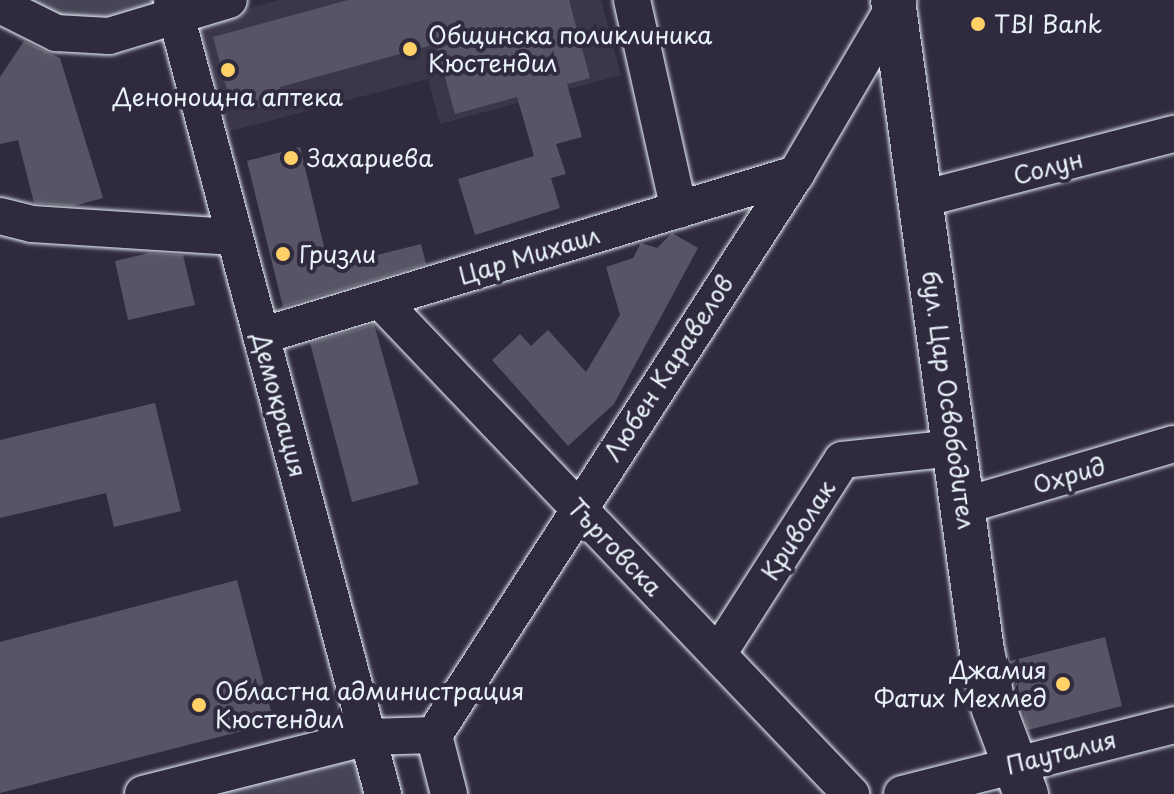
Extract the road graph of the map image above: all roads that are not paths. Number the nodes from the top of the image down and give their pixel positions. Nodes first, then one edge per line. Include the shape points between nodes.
1 (229, 0) edge
2 (632, 0) edge
3 (894, 0) edge
4 (0, 5) edge
5 (174, 8) edge
6 (1174, 134) edge
7 (796, 174) junction
8 (922, 199) junction
9 (679, 210) junction
10 (0, 216) edge
11 (235, 237) junction
12 (380, 300) junction
13 (261, 336) junction
14 (1174, 444) edge
15 (955, 448) junction
16 (963, 506) junction
17 (576, 507) junction
18 (718, 654) junction
19 (1174, 725) edge
20 (434, 735) junction
21 (368, 737) junction
22 (1019, 779) edge
23 (143, 794) edge
24 (383, 794) edge
25 (449, 794) edge
26 (851, 794) edge
27 (902, 794) edge

1 - 5 street
2 - 9 street
3 - 7 street, Любен Kаравелов
3 - 8 main road, бул. Цар Освободител
4 - 5 street via 56,33 109,36
5 - 11 street, Демокрация
6 - 8 street, Солун
7 - 9 street, Цар Михаил
7 - 17 street, Любен Kаравелов
8 - 15 main road, бул. Цар Освободител
9 - 12 street, Цар Михаил
10 - 11 street via 32,224
11 - 13 street, Демокрация
12 - 13 street, Цар Михаил
12 - 17 street, Търговска
13 - 21 street, Демокрация
14 - 16 street, Охрид
15 - 16 main road, бул. Цар Освободител
15 - 18 street, Криволак via 842,460
16 - 22 main road, бул. Цар Освободител via 982,651
17 - 18 street, Търговска
17 - 20 street, Любен Kаравелов
18 - 26 street, Търговска
19 - 22 street, Пауталия
20 - 21 street
20 - 25 street
21 - 23 street
21 - 24 street, Демокрация
22 - 27 street, Пауталия

